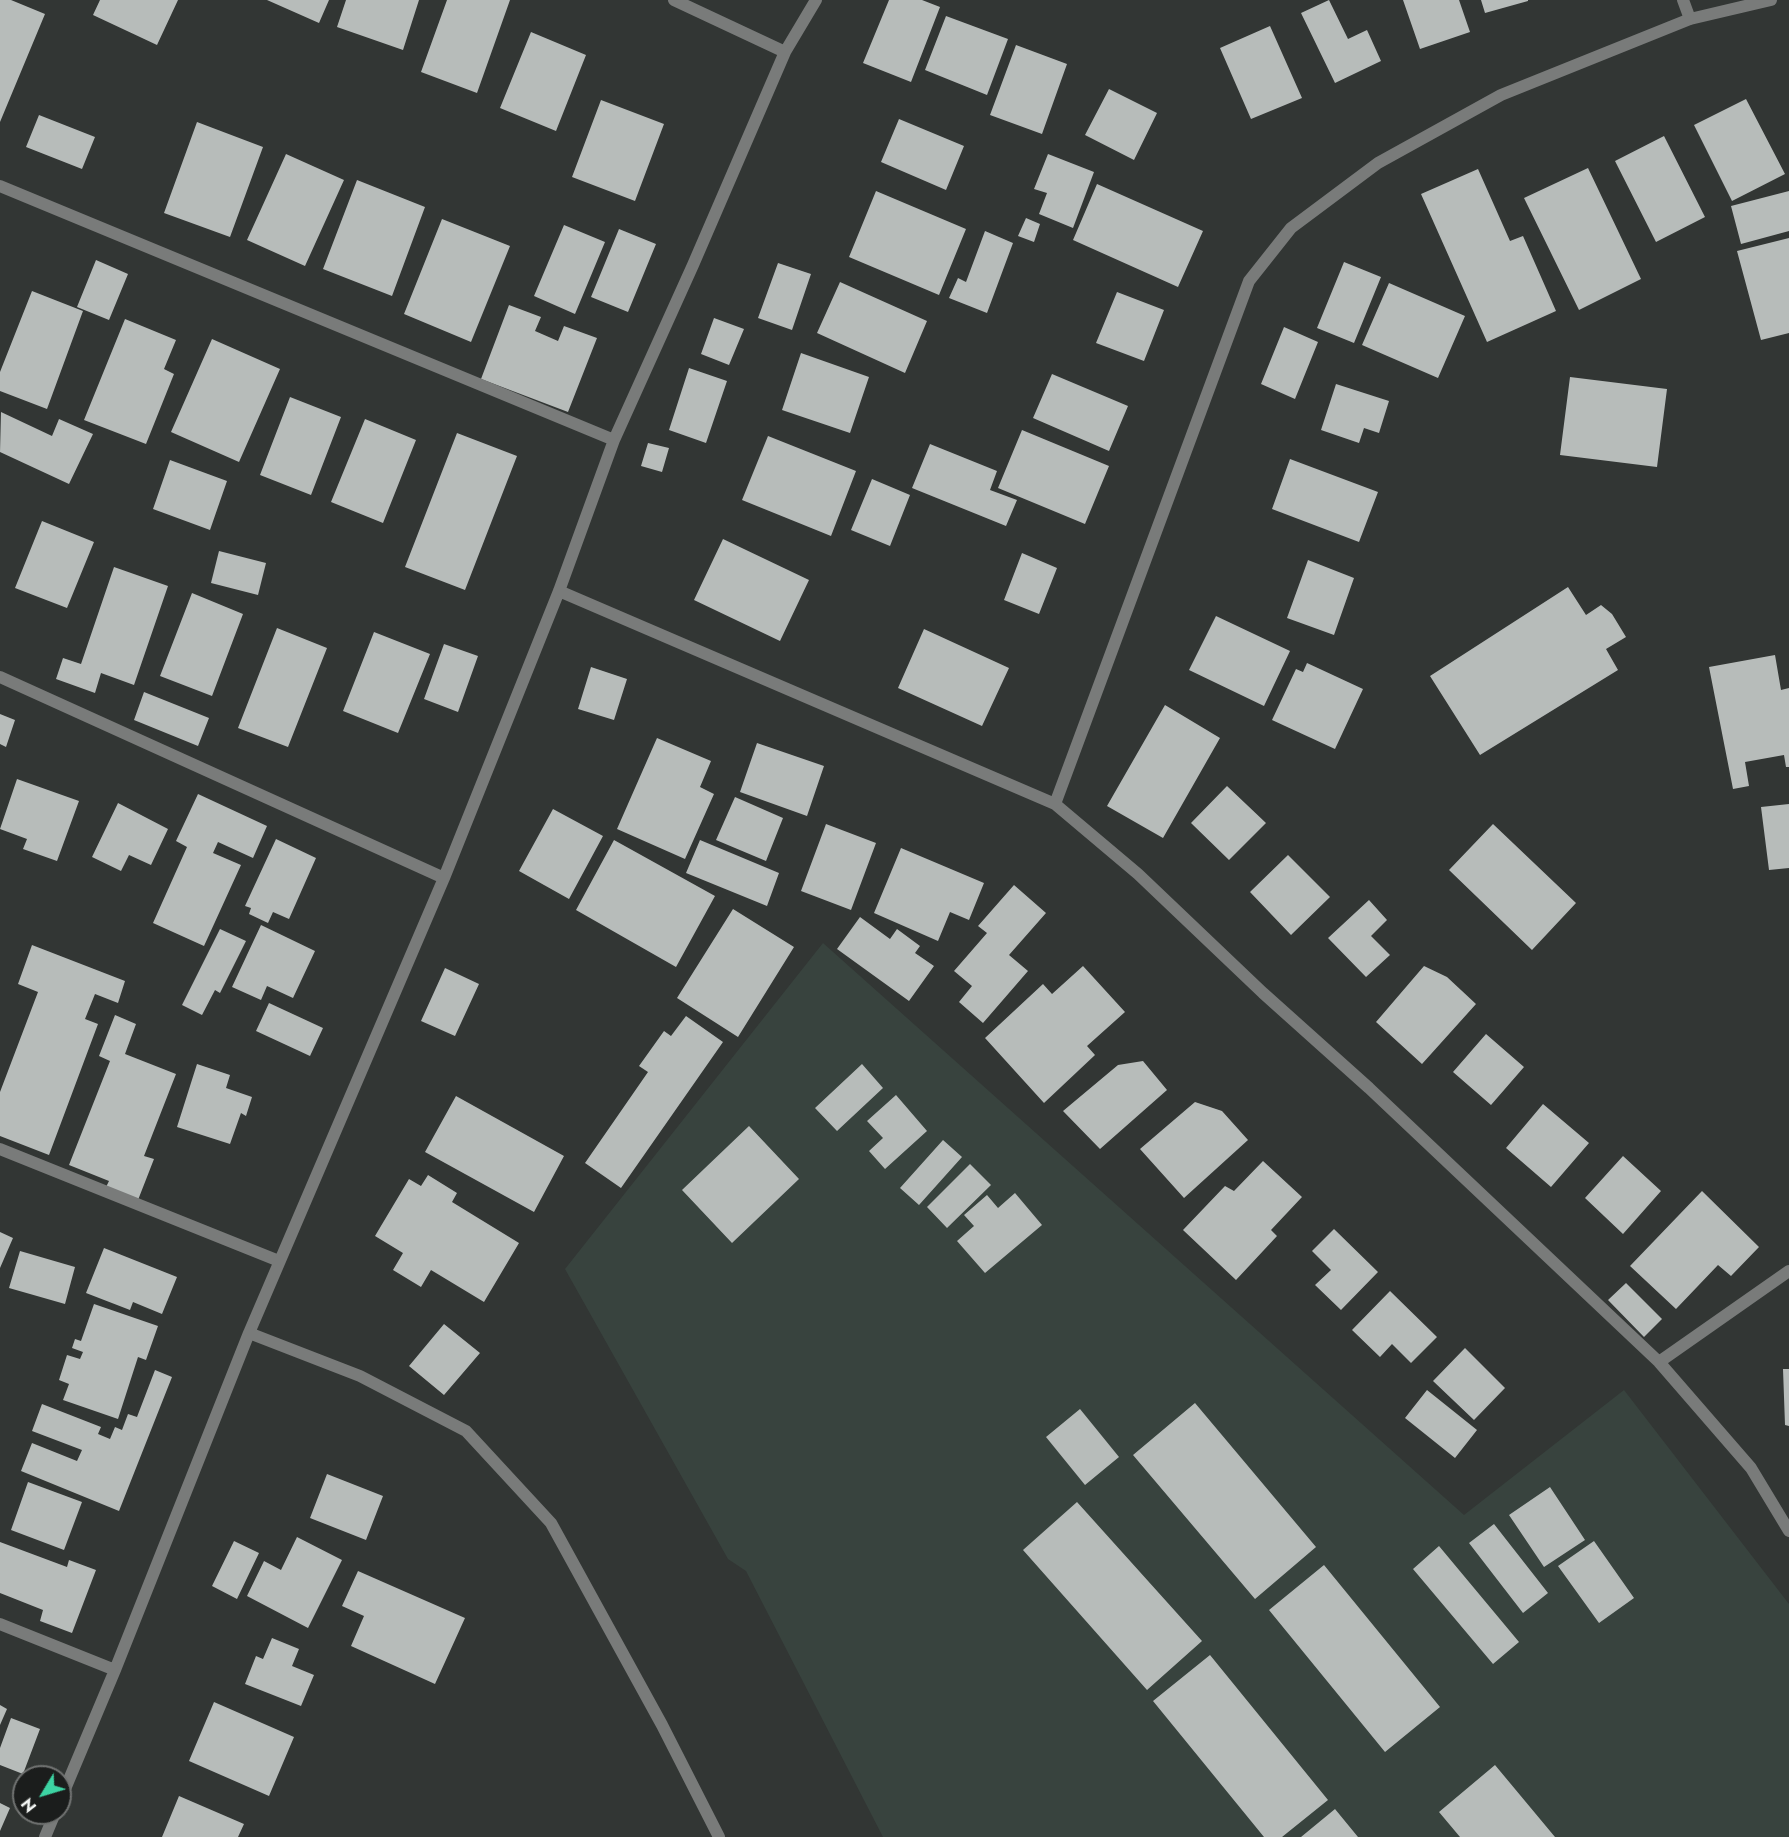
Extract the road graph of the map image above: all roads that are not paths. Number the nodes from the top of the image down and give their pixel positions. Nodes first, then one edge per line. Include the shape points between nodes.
1 (674, 0) edge
2 (816, 0) edge
3 (1683, 0) edge
4 (1771, 0) edge
5 (1690, 19) junction
6 (785, 52) junction
7 (0, 186) edge
8 (614, 440) junction
9 (559, 591) junction
10 (0, 677) edge
11 (1055, 804) junction
12 (444, 878) junction
13 (0, 1149) edge
14 (279, 1261) junction
15 (1789, 1271) edge
16 (249, 1333) junction
17 (1659, 1362) junction
18 (1789, 1531) edge
19 (0, 1624) edge
20 (115, 1670) junction
21 (72, 1772) edge
22 (719, 1837) edge

1 - 6 street
2 - 6 street
3 - 5 street
4 - 5 street
5 - 11 street via 1501,95 1378,163 1291,228 1249,281
6 - 8 street
7 - 8 street
8 - 9 street
9 - 11 street
9 - 12 street
10 - 12 street
11 - 17 street via 1138,874
12 - 14 street
13 - 14 street
14 - 16 street
15 - 17 street
16 - 20 street
16 - 22 street via 360,1376 466,1431 551,1523
17 - 18 street via 1751,1468
19 - 20 street
20 - 21 street

